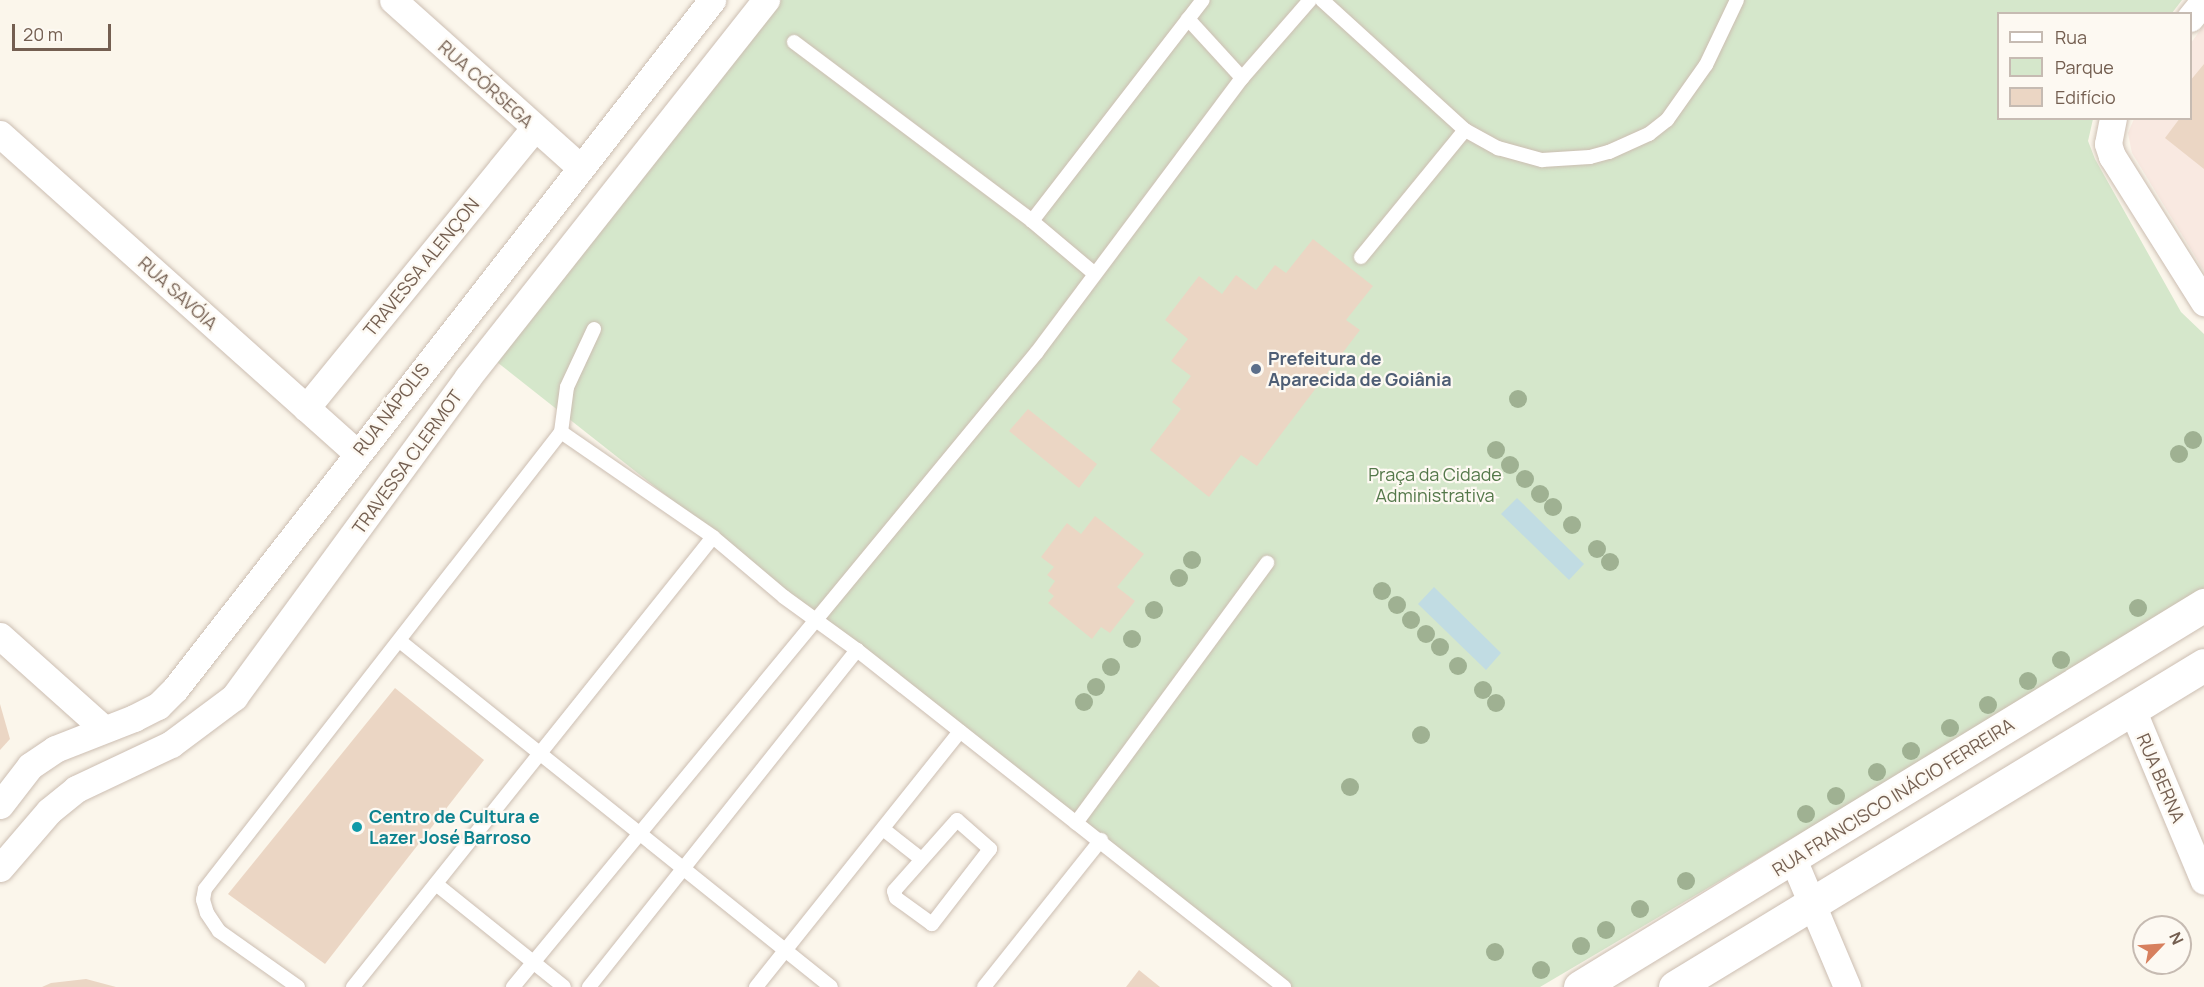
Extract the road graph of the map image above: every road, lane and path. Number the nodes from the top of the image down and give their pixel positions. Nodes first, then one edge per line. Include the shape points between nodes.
1 (393, 0) edge
2 (712, 0) edge
3 (766, 0) edge
4 (1203, 0) edge
5 (1310, 0) edge
6 (1322, 0) edge
7 (1737, 0) edge
8 (2204, 1) edge
9 (2192, 16) edge
10 (1188, 20) junction
11 (794, 42) dead end
12 (1242, 78) junction
13 (2113, 120) edge
14 (535, 127) junction
15 (1465, 130) junction
16 (0, 134) edge
17 (580, 167) junction
18 (1032, 221) junction
19 (1360, 256) dead end
20 (1095, 274) junction
21 (2204, 303) edge
22 (594, 329) dead end
23 (306, 408) junction
24 (561, 432) junction
25 (357, 453) junction
26 (713, 537) junction
27 (1267, 563) dead end
28 (2204, 604) edge
29 (818, 622) junction
30 (0, 636) edge
31 (401, 642) junction
32 (857, 650) junction
33 (2204, 665) edge
34 (2132, 709) junction
35 (103, 728) junction
36 (960, 731) junction
37 (540, 754) junction
38 (0, 805) edge
39 (1076, 823) junction
40 (883, 828) junction
41 (638, 832) junction
42 (1101, 840) junction
43 (920, 858) junction
44 (1793, 859) junction
45 (0, 868) edge
46 (683, 869) junction
47 (2204, 881) edge
48 (435, 884) junction
49 (1812, 902) junction
50 (785, 950) junction
51 (533, 962) junction
52 (298, 987) edge
53 (353, 987) edge
54 (513, 987) edge
55 (564, 987) edge
56 (589, 987) edge
57 (756, 987) edge
58 (831, 987) edge
59 (984, 987) edge
60 (1284, 987) edge
61 (1581, 987) edge
62 (1675, 987) edge
63 (1846, 987) edge

1 - 14 street, RUA CÓRSEGA
2 - 17 street, RUA NÁPOLIS
3 - 45 street, TRAVESSA CLERMOT via 468,377 234,697 171,744 76,789 49,811
4 - 10 lane
5 - 12 lane
6 - 15 lane
7 - 15 lane via 1706,65 1678,107 1649,134 1628,145 1590,157 1542,160 1509,152
8 - 9 street
10 - 12 lane
10 - 18 lane
11 - 18 lane
12 - 20 lane
13 - 21 street via 2108,144 2112,156
14 - 17 street, RUA CÓRSEGA
14 - 23 street, TRAVESSA ALENÇON
15 - 19 lane
16 - 23 street, RUA SAVÓIA
17 - 25 street, RUA NÁPOLIS
18 - 20 lane
20 - 29 lane
22 - 24 lane via 567,387
23 - 25 street, RUA SAVÓIA
24 - 26 lane
24 - 31 lane
25 - 35 street, RUA NÁPOLIS via 175,689 158,706
26 - 29 lane
26 - 37 lane
27 - 39 lane
28 - 44 street, RUA FRANCISCO INÁCIO FERREIRA
29 - 32 lane
29 - 41 lane
30 - 35 street
31 - 37 lane
31 - 52 lane via 205,889 207,913 219,931
32 - 36 lane
32 - 46 lane
33 - 34 street
34 - 47 street, RUA BERNA
34 - 49 street
35 - 38 street, RUA NÁPOLIS via 55,749 30,766
36 - 39 lane
36 - 40 lane
37 - 41 lane
37 - 48 lane
39 - 42 lane
40 - 43 lane
40 - 50 lane
41 - 46 lane
41 - 51 lane
42 - 59 lane
42 - 60 lane
43 - 43 lane via 894,894 932,924 990,849 957,820
44 - 49 street
44 - 61 street, RUA FRANCISCO INÁCIO FERREIRA
46 - 50 lane
46 - 56 lane
48 - 51 lane
48 - 53 lane
49 - 62 street
49 - 63 street
50 - 57 lane
50 - 58 lane
51 - 54 lane
51 - 55 lane

